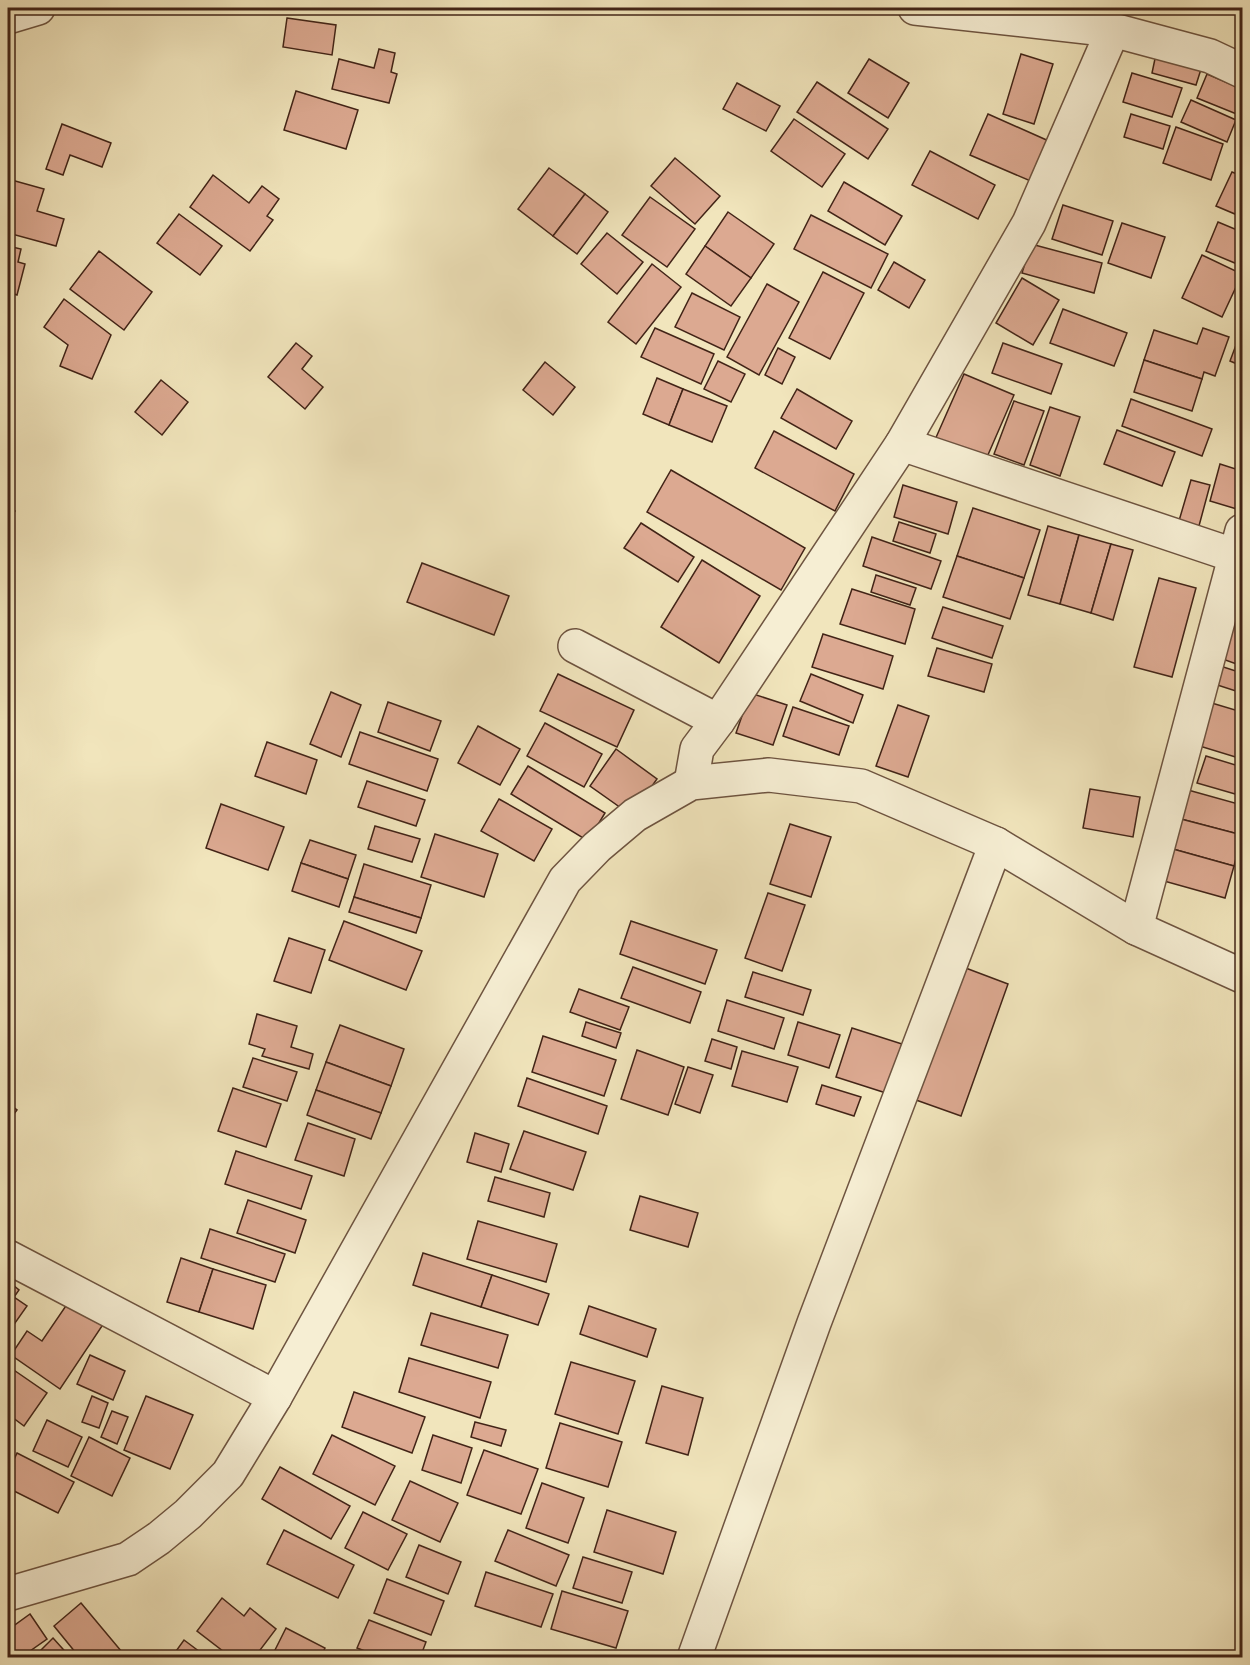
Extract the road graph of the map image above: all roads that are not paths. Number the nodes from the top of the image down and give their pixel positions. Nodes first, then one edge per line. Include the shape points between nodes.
1 (38, 8) edge
2 (915, 8) edge
3 (8, 17) edge
4 (1113, 30) junction
5 (1242, 71) edge
6 (902, 444) junction
7 (1240, 548) edge
8 (575, 646) dead end
9 (718, 721) junction
10 (691, 783) junction
11 (989, 865) junction
12 (1136, 928) junction
13 (1242, 976) edge
14 (8, 1257) edge
15 (275, 1397) junction
16 (8, 1594) edge
17 (694, 1658) edge

1 - 3 street
2 - 4 street
4 - 5 street via 1210,56
4 - 6 street via 1029,223
6 - 7 street
6 - 9 street
7 - 12 street
8 - 9 street
9 - 10 street via 697,749
10 - 11 street via 769,775 861,786
10 - 15 street via 635,815 565,880
11 - 12 street
11 - 17 street via 814,1323
12 - 13 street
14 - 15 street
15 - 16 street via 228,1474 159,1538 128,1559

